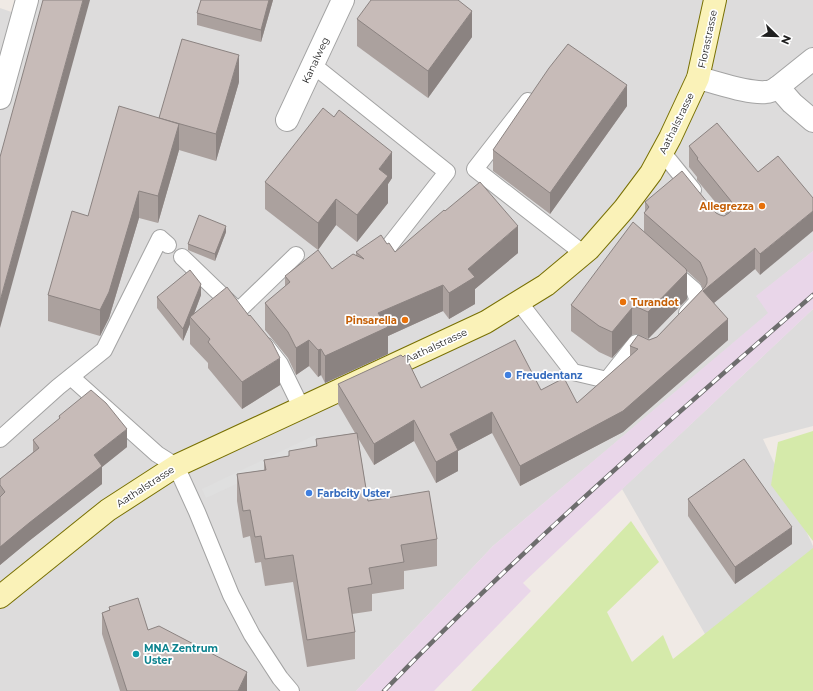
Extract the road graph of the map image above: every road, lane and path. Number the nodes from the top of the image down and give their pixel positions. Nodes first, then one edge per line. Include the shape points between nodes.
1 (27, 0) edge
2 (343, 0) edge
3 (715, 0) edge
4 (813, 60) edge
5 (313, 65) junction
6 (698, 78) junction
7 (778, 87) junction
8 (538, 88) edge
9 (0, 98) edge
10 (287, 120) dead end
11 (813, 120) edge
12 (663, 153) junction
13 (703, 203) edge
14 (168, 245) dead end
15 (386, 250) edge
16 (584, 254) junction
17 (296, 255) dead end
18 (182, 257) dead end
19 (660, 260) edge
20 (519, 302) junction
21 (247, 322) junction
22 (677, 323) edge
23 (660, 340) edge
24 (71, 377) junction
25 (301, 407) junction
26 (0, 439) edge
27 (176, 466) junction
28 (0, 597) edge
29 (291, 691) edge

1 - 9 street
2 - 5 street, Kanalweg
3 - 6 main road, Florastrasse
4 - 7 street
5 - 10 street, Kanalweg
5 - 15 lane via 447,172
6 - 7 street via 748,91 766,92
6 - 12 main road, Aathalstrasse
7 - 11 street via 792,103
8 - 16 lane via 475,169
12 - 13 lane
12 - 16 main road, Aathalstrasse via 620,225
14 - 24 lane via 160,238 104,350
16 - 20 main road, Aathalstrasse via 546,285
17 - 21 lane
18 - 21 lane
19 - 22 lane via 694,290 698,301
20 - 23 lane via 573,372 607,380 636,343 650,351
20 - 25 main road, Aathalstrasse via 486,322
21 - 25 lane via 280,364
24 - 26 lane
24 - 27 lane via 157,454
25 - 27 main road, Aathalstrasse
27 - 28 main road, Aathalstrasse via 108,510
27 - 29 lane via 231,595 252,635

